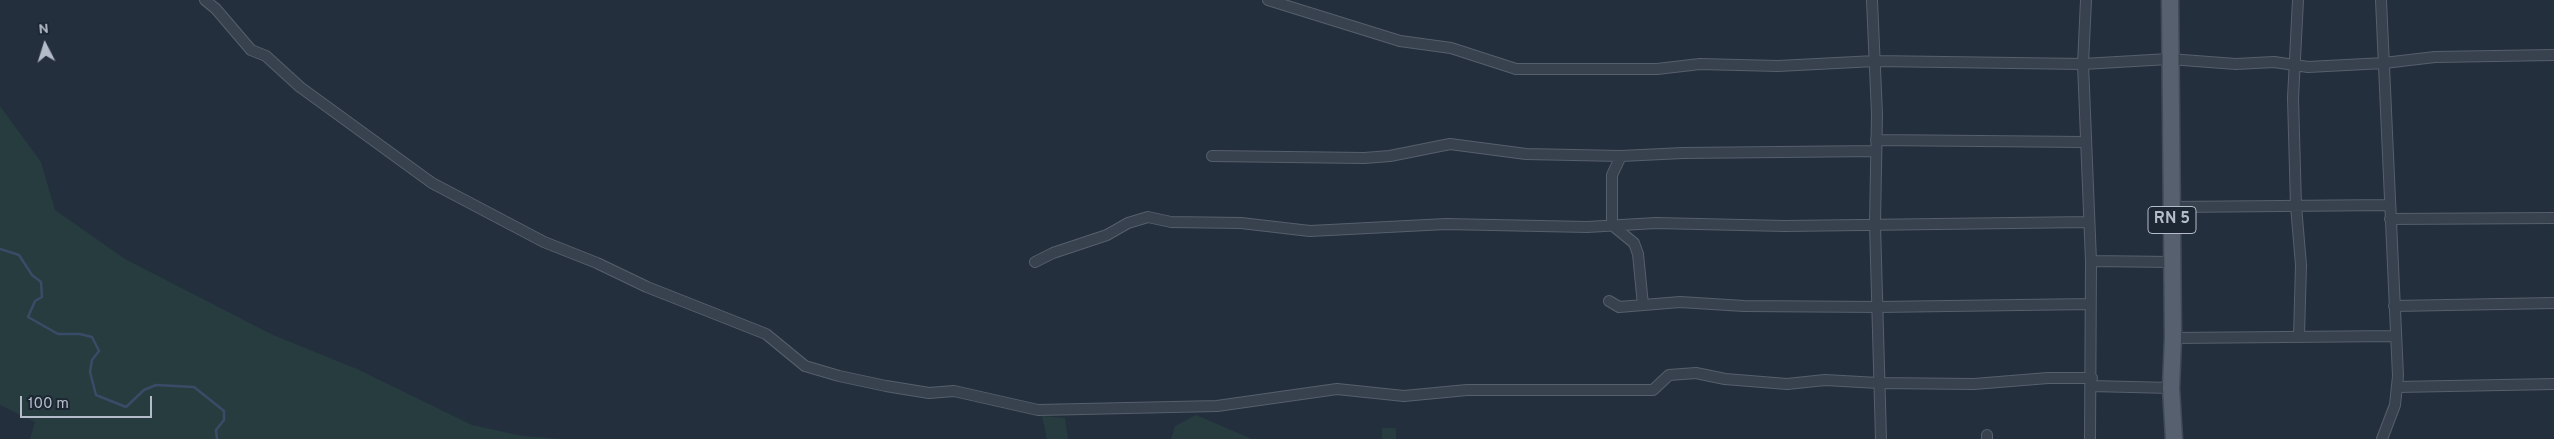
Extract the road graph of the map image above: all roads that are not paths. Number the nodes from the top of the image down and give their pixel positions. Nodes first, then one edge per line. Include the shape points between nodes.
1 (205, 0) edge
2 (1268, 0) edge
3 (1872, 0) edge
4 (2086, 0) edge
5 (2170, 0) edge
6 (2298, 0) edge
7 (2381, 0) edge
8 (2554, 55) edge
9 (2169, 59) junction
10 (1875, 61) junction
11 (2384, 63) junction
12 (2083, 64) junction
13 (2295, 65) junction
14 (1876, 140) junction
15 (2084, 142) junction
16 (1876, 151) junction
17 (1212, 156) dead end
18 (1620, 156) junction
19 (2390, 205) junction
20 (2296, 206) junction
21 (2172, 207) junction
22 (2554, 218) edge
23 (2390, 219) junction
24 (2089, 222) junction
25 (1875, 224) junction
26 (1612, 225) junction
27 (2091, 261) junction
28 (1036, 262) dead end
29 (2172, 262) junction
30 (1609, 301) dead end
31 (2554, 303) edge
32 (2090, 304) junction
33 (1643, 305) junction
34 (2394, 306) junction
35 (1878, 307) junction
36 (2299, 336) junction
37 (2396, 336) junction
38 (2173, 338) junction
39 (2091, 382) junction
40 (1878, 383) junction
41 (2554, 384) edge
42 (2171, 388) junction
43 (2398, 388) junction
44 (1881, 439) edge
45 (2090, 439) edge
46 (2174, 439) edge
47 (2382, 439) edge

1 - 40 street via 250,50 266,56 300,87 432,183 544,242 766,334 804,366 839,376 924,393 959,392 1038,410 1216,406 1336,390 1404,396 1468,390 1653,390 1669,375 1696,373 1786,384 1825,380
2 - 10 street via 1400,42 1451,48 1516,69 1657,69 1700,64 1778,66
3 - 10 street
4 - 12 street
5 - 9 main road, RN 5
6 - 13 street
7 - 11 street
8 - 11 street via 2435,57
9 - 12 street
9 - 13 street
9 - 21 main road, RN 5
10 - 12 street
10 - 14 street
11 - 13 street
11 - 19 street
12 - 15 street
13 - 20 street
14 - 15 street
14 - 16 street
15 - 24 street
16 - 18 street
16 - 25 street
17 - 18 street via 1364,158 1450,144 1526,154
18 - 26 street via 1612,175
19 - 20 street
19 - 23 street
20 - 21 street
20 - 36 street via 2301,265
21 - 29 main road, RN 5
22 - 23 street
23 - 34 street
24 - 25 street
24 - 27 street
25 - 26 street
25 - 35 street
26 - 28 street via 1440,224 1310,231 1241,224 1171,222 1148,217
26 - 33 street via 1634,242
27 - 29 street
27 - 32 street
29 - 38 main road, RN 5
30 - 33 street via 1616,307
31 - 34 street
32 - 35 street
32 - 39 street
33 - 35 street via 1680,302
34 - 37 street
35 - 40 street
36 - 37 street
36 - 38 street
37 - 43 street
38 - 42 main road, RN 5
39 - 40 street via 2048,378 1974,384
39 - 42 street
39 - 45 street
40 - 44 street
41 - 43 street
42 - 46 main road, RN 5
43 - 47 street via 2390,422

